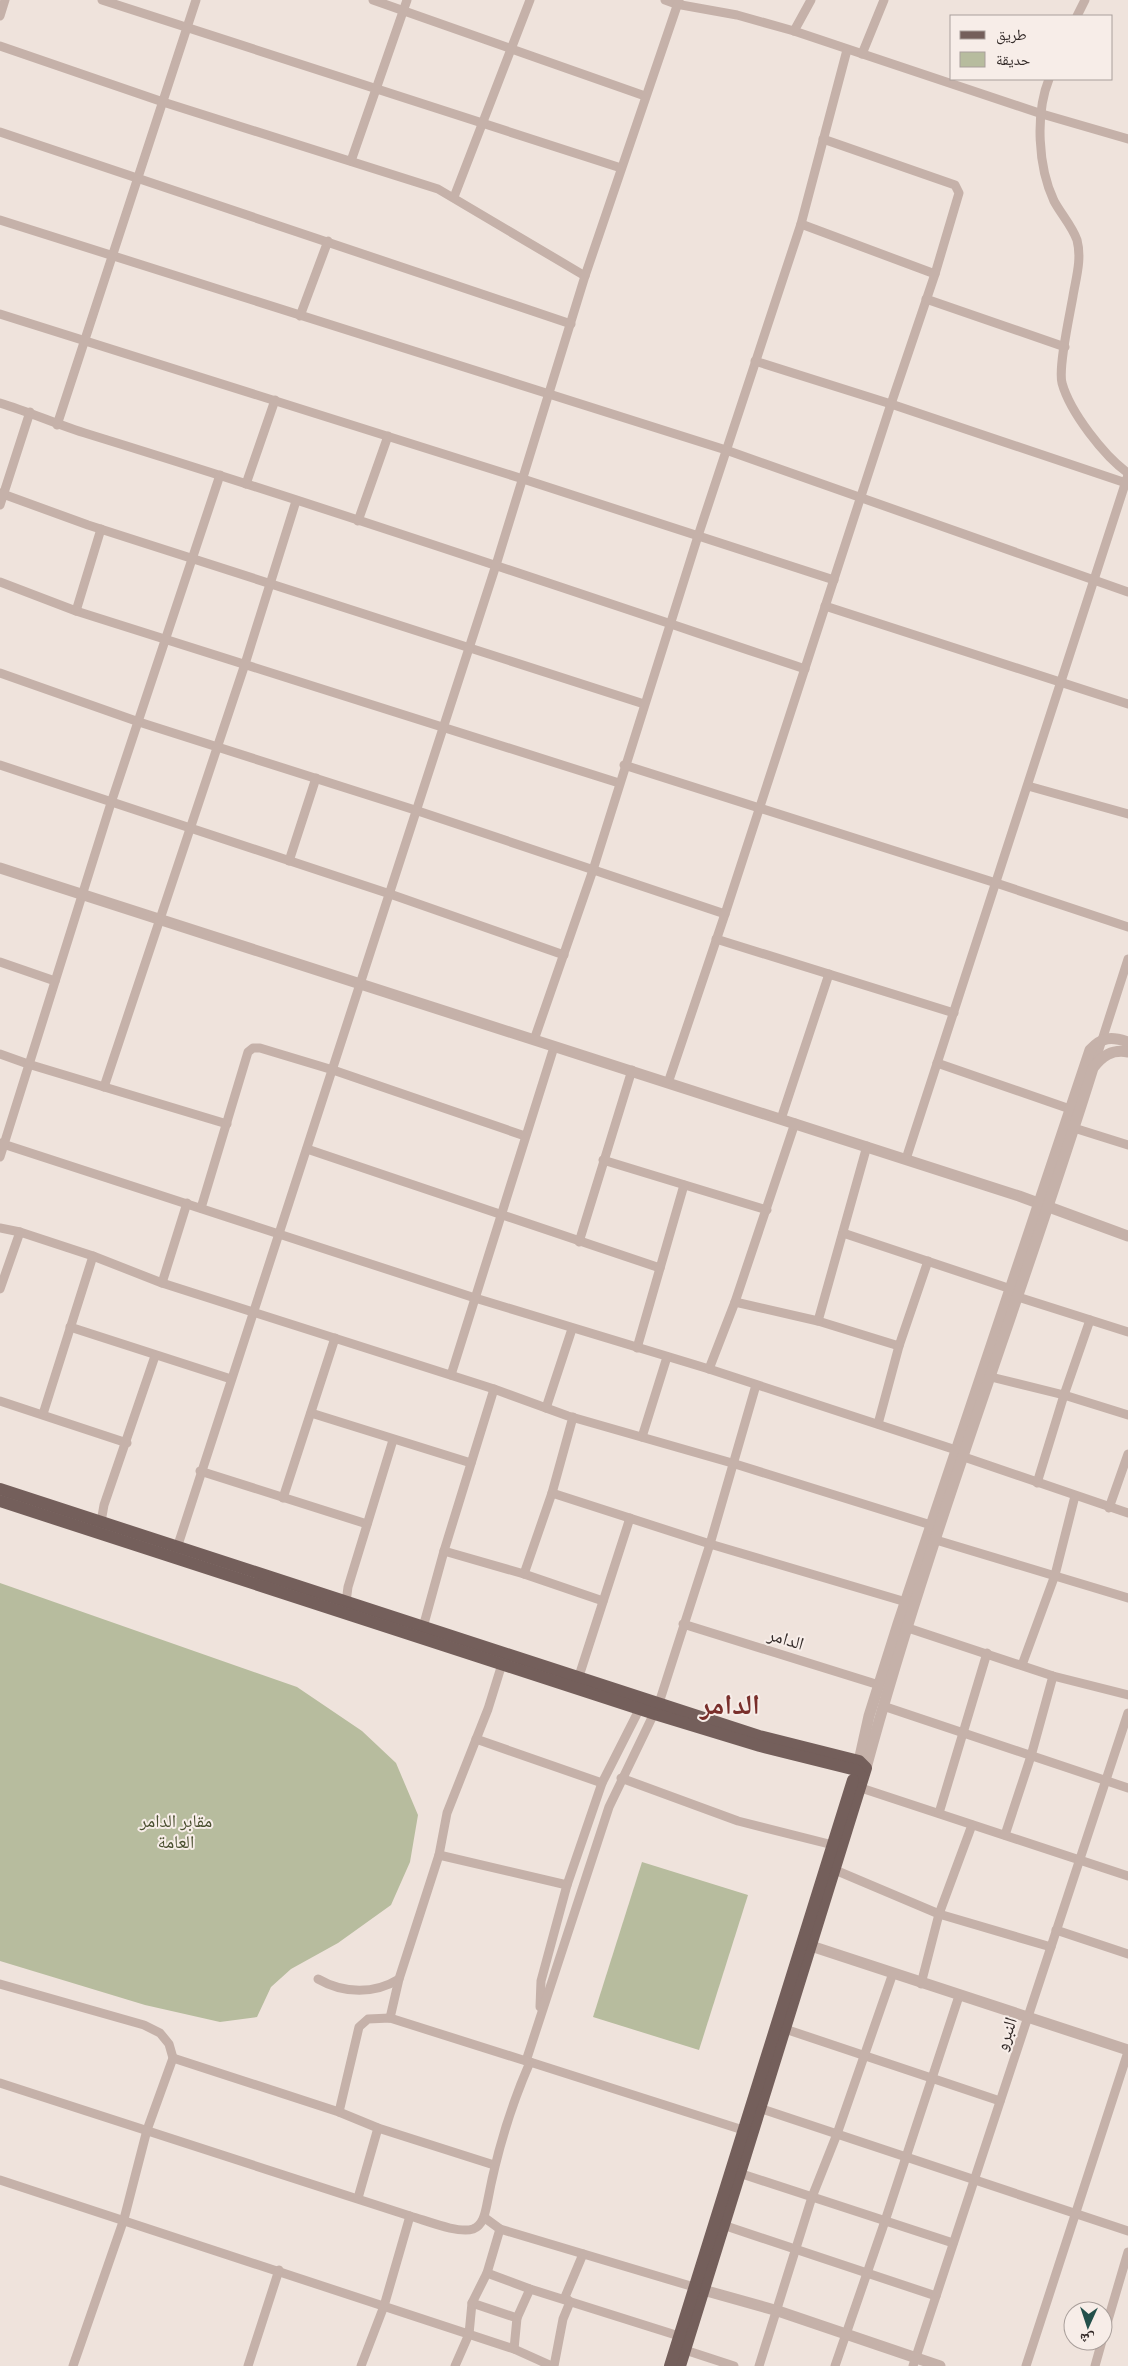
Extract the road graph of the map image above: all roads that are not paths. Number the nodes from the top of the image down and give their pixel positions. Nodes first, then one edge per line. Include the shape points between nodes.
1 (5, 0) edge
2 (102, 0) edge
3 (196, 0) edge
4 (373, 0) edge
5 (407, 0) edge
6 (530, 0) edge
7 (665, 0) edge
8 (811, 0) edge
9 (884, 0) edge
10 (1085, 0) edge
11 (678, 2) edge
12 (404, 10) junction
13 (1078, 15) edge
14 (0, 16) edge
15 (187, 27) junction
16 (794, 31) junction
17 (0, 46) edge
18 (510, 48) junction
19 (847, 50) junction
20 (862, 54) junction
21 (1050, 80) edge
22 (376, 90) junction
23 (645, 96) junction
24 (162, 102) junction
25 (1042, 114) junction
26 (482, 124) junction
27 (0, 132) edge
28 (823, 139) junction
29 (1128, 139) edge
30 (351, 161) junction
31 (621, 168) junction
32 (138, 177) junction
33 (454, 198) junction
34 (0, 220) edge
35 (801, 224) junction
36 (328, 241) junction
37 (112, 257) junction
38 (934, 274) junction
39 (585, 276) junction
40 (926, 300) junction
41 (0, 314) edge
42 (300, 316) junction
43 (571, 324) junction
44 (85, 340) junction
45 (1065, 347) junction
46 (755, 361) junction
47 (550, 394) junction
48 (274, 400) junction
49 (0, 403) edge
50 (891, 404) junction
51 (30, 412) junction
52 (57, 425) junction
53 (388, 436) junction
54 (726, 450) junction
55 (220, 475) junction
56 (1127, 477) edge
57 (523, 479) junction
58 (246, 484) junction
59 (2, 494) edge
60 (862, 497) junction
61 (296, 501) junction
62 (0, 505) edge
63 (358, 521) junction
64 (101, 529) junction
65 (698, 536) junction
66 (192, 558) junction
67 (496, 565) junction
68 (1095, 579) junction
69 (834, 580) junction
70 (0, 582) edge
71 (270, 584) junction
72 (1128, 592) edge
73 (825, 606) junction
74 (76, 611) junction
75 (670, 624) junction
76 (165, 640) junction
77 (469, 647) junction
78 (245, 664) junction
79 (805, 669) junction
80 (0, 672) edge
81 (1061, 683) junction
82 (644, 704) junction
83 (1128, 704) edge
84 (138, 722) junction
85 (442, 727) junction
86 (217, 746) junction
87 (0, 765) edge
88 (624, 765) junction
89 (316, 778) junction
90 (619, 783) junction
91 (1028, 786) junction
92 (111, 803) junction
93 (759, 808) junction
94 (415, 810) junction
95 (1128, 814) edge
96 (189, 828) junction
97 (289, 861) junction
98 (0, 868) edge
99 (593, 870) junction
100 (996, 883) junction
101 (390, 894) junction
102 (82, 895) junction
103 (725, 914) junction
104 (159, 920) junction
105 (1128, 927) edge
106 (716, 939) junction
107 (564, 955) junction
108 (1128, 958) edge
109 (0, 962) edge
110 (829, 974) junction
111 (55, 981) junction
112 (360, 985) junction
113 (954, 1013) junction
114 (534, 1040) junction
115 (1102, 1040) junction
116 (1128, 1042) edge
117 (554, 1047) junction
118 (1128, 1052) edge
119 (0, 1054) edge
120 (937, 1063) junction
121 (28, 1064) junction
122 (1093, 1068) junction
123 (333, 1070) junction
124 (632, 1070) junction
125 (668, 1083) junction
126 (104, 1087) junction
127 (1070, 1110) junction
128 (781, 1119) junction
129 (795, 1123) junction
130 (227, 1124) junction
131 (1074, 1128) junction
132 (525, 1136) junction
133 (2, 1143) edge
134 (1128, 1145) edge
135 (866, 1146) junction
136 (307, 1149) junction
137 (0, 1157) edge
138 (906, 1159) junction
139 (603, 1160) junction
140 (684, 1184) junction
141 (187, 1204) junction
142 (1044, 1204) junction
143 (201, 1208) junction
144 (767, 1210) junction
145 (500, 1216) junction
146 (0, 1228) edge
147 (20, 1232) junction
148 (279, 1233) junction
149 (843, 1233) junction
150 (1128, 1236) edge
151 (579, 1242) junction
152 (93, 1256) junction
153 (928, 1261) junction
154 (660, 1268) junction
155 (162, 1283) junction
156 (0, 1289) edge
157 (1015, 1293) junction
158 (475, 1298) junction
159 (735, 1302) junction
160 (252, 1312) junction
161 (1090, 1320) junction
162 (818, 1321) junction
163 (70, 1327) junction
164 (572, 1329) junction
165 (1128, 1332) edge
166 (335, 1338) junction
167 (899, 1346) junction
168 (637, 1348) junction
169 (155, 1356) junction
170 (667, 1357) junction
171 (709, 1370) junction
172 (450, 1376) junction
173 (991, 1377) junction
174 (231, 1379) junction
175 (756, 1385) junction
176 (494, 1390) junction
177 (1064, 1395) junction
178 (0, 1401) edge
179 (546, 1408) junction
180 (311, 1413) junction
181 (43, 1414) junction
182 (1128, 1416) edge
183 (573, 1417) junction
184 (878, 1424) junction
185 (642, 1437) junction
186 (393, 1440) junction
187 (127, 1443) junction
188 (960, 1454) junction
189 (1128, 1454) edge
190 (471, 1463) junction
191 (732, 1463) junction
192 (200, 1471) junction
193 (1037, 1483) junction
194 (0, 1489) edge
195 (552, 1493) junction
196 (1075, 1496) junction
197 (283, 1498) junction
198 (0, 1501) edge
199 (1109, 1508) junction
200 (1128, 1512) edge
201 (630, 1518) junction
202 (101, 1522) junction
203 (367, 1524) junction
204 (931, 1525) junction
205 (936, 1540) junction
206 (710, 1544) junction
207 (444, 1551) junction
208 (175, 1552) junction
209 (524, 1574) junction
210 (1055, 1575) junction
211 (1128, 1598) edge
212 (346, 1602) junction
213 (603, 1602) junction
214 (906, 1602) junction
215 (684, 1624) junction
216 (908, 1628) junction
217 (422, 1632) junction
218 (988, 1653) junction
219 (502, 1664) junction
220 (1022, 1665) junction
221 (1053, 1676) junction
222 (582, 1679) junction
223 (879, 1685) junction
224 (1128, 1695) edge
225 (642, 1704) junction
226 (883, 1706) junction
227 (657, 1708) junction
228 (1128, 1713) edge
229 (963, 1732) junction
230 (476, 1739) junction
231 (1031, 1756) junction
232 (859, 1775) junction
233 (621, 1778) junction
234 (1106, 1781) junction
235 (602, 1783) junction
236 (1128, 1788) edge
237 (938, 1813) junction
238 (972, 1825) junction
239 (1005, 1835) junction
240 (833, 1845) junction
241 (438, 1855) junction
242 (1080, 1860) junction
243 (835, 1870) junction
244 (1128, 1876) edge
245 (567, 1885) junction
246 (939, 1914) junction
247 (1056, 1930) junction
248 (811, 1946) junction
249 (1051, 1947) junction
250 (1128, 1954) edge
251 (893, 1974) junction
252 (318, 1979) dead end
253 (400, 1979) junction
254 (0, 1984) edge
255 (921, 1984) junction
256 (959, 1996) junction
257 (390, 2018) junction
258 (1028, 2019) junction
259 (538, 2022) junction
260 (785, 2029) junction
261 (1128, 2051) edge
262 (864, 2056) junction
263 (173, 2058) junction
264 (528, 2061) junction
265 (930, 2078) junction
266 (0, 2083) edge
267 (1000, 2101) junction
268 (759, 2108) junction
269 (339, 2112) junction
270 (378, 2128) junction
271 (148, 2130) junction
272 (743, 2130) junction
273 (837, 2134) junction
274 (906, 2157) junction
275 (494, 2165) junction
276 (739, 2173) junction
277 (0, 2180) edge
278 (974, 2180) junction
279 (812, 2197) junction
280 (358, 2198) junction
281 (1075, 2214) junction
282 (410, 2216) junction
283 (485, 2218) junction
284 (124, 2219) junction
285 (885, 2221) junction
286 (723, 2225) junction
287 (500, 2229) junction
288 (1128, 2231) edge
289 (953, 2243) junction
290 (796, 2249) junction
291 (1128, 2252) edge
292 (583, 2254) junction
293 (278, 2270) junction
294 (487, 2272) junction
295 (867, 2273) junction
296 (699, 2288) junction
297 (530, 2289) junction
298 (936, 2296) junction
299 (570, 2302) junction
300 (472, 2303) junction
301 (1113, 2303) edge
302 (384, 2306) junction
303 (778, 2310) junction
304 (517, 2318) junction
305 (469, 2334) junction
306 (847, 2334) junction
307 (679, 2336) junction
308 (514, 2349) junction
309 (685, 2350) junction
310 (1099, 2351) edge
311 (914, 2362) edge
312 (73, 2366) edge
313 (248, 2366) edge
314 (361, 2366) edge
315 (455, 2366) edge
316 (553, 2366) edge
317 (670, 2366) edge
318 (680, 2366) edge
319 (734, 2366) edge
320 (759, 2366) edge
321 (835, 2366) edge
322 (940, 2366) edge
323 (1026, 2366) edge
324 (1094, 2366) edge

1 - 14 street
2 - 15 street
3 - 15 street
4 - 12 street
5 - 12 street
6 - 18 street
7 - 11 street
8 - 16 street
9 - 20 street
10 - 13 street
11 - 16 street
11 - 23 street
12 - 18 street
12 - 22 street
15 - 22 street
15 - 24 street
16 - 19 street
17 - 24 street
18 - 23 street
18 - 26 street
19 - 20 street
19 - 28 street
20 - 25 street
21 - 25 street
22 - 26 street
22 - 30 street
23 - 31 street
24 - 30 street
24 - 32 street
25 - 29 street
25 - 45 street via 1044,176 1077,240 1079,261
26 - 31 street
26 - 33 street
27 - 32 street
28 - 35 street
28 - 38 street via 917,170 959,188
30 - 33 street via 438,189
31 - 39 street
32 - 36 street
32 - 37 street
33 - 39 street
34 - 37 street
35 - 38 street
35 - 46 street
36 - 42 street
36 - 43 street
37 - 42 street
37 - 44 street
38 - 40 street
39 - 43 street
40 - 45 street
40 - 50 street
41 - 44 street
42 - 47 street
43 - 47 street
44 - 48 street
44 - 52 street
45 - 56 street via 1062,382 1080,420
46 - 50 street
46 - 54 street
47 - 54 street
47 - 57 street
48 - 53 street
48 - 58 street
49 - 51 street
50 - 56 street
50 - 60 street
51 - 52 street
51 - 59 street
52 - 55 street
53 - 57 street
53 - 63 street
54 - 60 street
54 - 65 street
55 - 58 street
55 - 66 street
56 - 68 street
57 - 65 street
57 - 67 street
58 - 61 street
59 - 62 street
59 - 64 street
60 - 68 street
60 - 69 street
61 - 63 street
61 - 71 street
63 - 67 street
64 - 66 street
64 - 74 street
65 - 69 street
65 - 75 street
66 - 71 street
66 - 76 street
67 - 75 street
67 - 77 street
68 - 72 street
68 - 81 street
69 - 73 street
70 - 74 street
71 - 77 street
71 - 78 street
73 - 79 street
73 - 81 street
74 - 76 street
75 - 79 street
75 - 82 street
76 - 78 street
76 - 84 street
77 - 82 street
77 - 85 street
78 - 85 street
78 - 86 street
79 - 93 street
80 - 84 street
81 - 83 street
81 - 91 street
82 - 88 street
84 - 86 street
84 - 92 street
85 - 90 street
85 - 94 street
86 - 89 street
86 - 96 street
87 - 92 street
88 - 90 street
88 - 93 street
89 - 94 street
89 - 97 street
90 - 99 street
91 - 95 street
91 - 100 street
92 - 96 street
92 - 102 street
93 - 100 street
93 - 103 street
94 - 99 street
94 - 101 street
96 - 97 street
96 - 104 street
97 - 101 street
98 - 102 street
99 - 103 street
99 - 107 street
100 - 105 street
100 - 113 street
101 - 107 street
101 - 112 street
102 - 104 street
102 - 111 street
103 - 106 street
104 - 112 street
104 - 126 street
106 - 110 street
106 - 125 street
107 - 114 street
108 - 115 street
109 - 111 street
110 - 113 street
110 - 128 street
111 - 121 street
112 - 114 street
112 - 123 street
113 - 120 street
114 - 117 street
115 - 116 street via 1111,1037
115 - 122 street
115 - 127 street via 1090,1050
117 - 124 street
117 - 132 street
118 - 122 street via 1106,1054
119 - 121 street
120 - 127 street
120 - 138 street
121 - 126 street
121 - 133 street
122 - 131 street
123 - 130 street via 253,1048 248,1052
123 - 132 street
123 - 136 street
124 - 125 street
124 - 139 street
125 - 128 street
126 - 130 street
127 - 142 street
128 - 129 street
129 - 135 street
129 - 144 street
130 - 143 street
131 - 134 street
131 - 142 street
132 - 145 street
133 - 137 street
133 - 141 street
135 - 138 street
135 - 149 street
136 - 145 street
136 - 148 street
138 - 142 street
139 - 140 street
139 - 151 street
140 - 144 street
140 - 154 street
141 - 143 street
141 - 155 street
142 - 150 street
142 - 157 street
143 - 148 street
144 - 159 street
145 - 151 street
145 - 158 street
146 - 147 street
147 - 152 street
147 - 156 street
148 - 158 street
148 - 160 street
149 - 153 street
149 - 162 street
151 - 154 street
152 - 155 street
152 - 163 street
153 - 157 street
153 - 167 street
154 - 168 street
155 - 160 street
157 - 161 street
157 - 173 street
157 - 188 street
158 - 164 street
158 - 172 street
159 - 162 street
159 - 171 street
160 - 166 street
160 - 174 street
161 - 165 street
161 - 177 street
162 - 167 street
163 - 169 street
163 - 181 street
164 - 168 street
164 - 179 street
166 - 172 street
166 - 180 street
167 - 184 street
168 - 170 street
169 - 174 street
169 - 187 street
170 - 171 street
170 - 185 street
171 - 175 street
172 - 176 street
173 - 177 street
173 - 188 street
174 - 192 street
175 - 184 street
175 - 191 street
176 - 179 street
176 - 190 street
177 - 182 street
177 - 193 street
178 - 181 street
179 - 183 street
180 - 186 street
180 - 197 street
181 - 187 street
183 - 185 street
183 - 195 street
184 - 188 street
185 - 191 street
186 - 190 street
186 - 203 street
187 - 202 street
188 - 193 street
188 - 204 street
188 - 205 street
189 - 199 street
190 - 207 street
191 - 204 street
191 - 206 street
192 - 197 street
192 - 208 street
193 - 196 street
194 - 202 main road
195 - 201 street
195 - 209 street
196 - 199 street
196 - 210 street
197 - 203 street
198 - 208 main road
199 - 200 street
201 - 206 street
201 - 213 street
202 - 208 main road
203 - 212 street
204 - 214 street
205 - 210 street
205 - 216 street
206 - 214 street
206 - 215 street
207 - 209 street
207 - 217 street
208 - 212 main road
208 - 217 main road
209 - 213 street
210 - 211 street
210 - 220 street
212 - 217 main road
213 - 222 street via 580,1673
214 - 223 street
215 - 223 street, الدامر
215 - 227 street
216 - 218 street
216 - 226 street
217 - 219 main road
217 - 222 main road
218 - 220 street
218 - 229 street
219 - 225 main road
219 - 230 street
220 - 221 street
221 - 224 street
221 - 231 street
222 - 225 main road
223 - 232 street
225 - 227 main road
225 - 235 street
226 - 229 street
226 - 232 street
227 - 232 main road via 759,1736
227 - 233 street
228 - 234 street, النبرو
229 - 231 street
229 - 237 street
230 - 235 street
230 - 241 street via 447,1813
231 - 234 street
231 - 239 street
232 - 237 street
232 - 240 main road
232 - 243 main road
233 - 240 street via 738,1821
233 - 259 street via 599,1833
234 - 236 street
234 - 242 street, النبرو
235 - 245 street
237 - 238 street
238 - 239 street
238 - 246 street
239 - 242 street
240 - 272 main road
241 - 245 street
241 - 253 street
242 - 244 street
242 - 247 street, النبرو
243 - 246 street
243 - 248 main road
245 - 259 street via 541,1982
246 - 249 street
246 - 255 street
247 - 249 street, النبرو
247 - 250 street
248 - 251 street
248 - 260 main road
249 - 258 street, النبرو
251 - 255 street
251 - 262 street
252 - 253 street via 337,1988 366,1990 386,1987
253 - 257 street
254 - 263 street via 144,2024 160,2033 169,2044
255 - 256 street
256 - 258 street
256 - 265 street
257 - 264 street
257 - 269 street via 368,2019 361,2023
258 - 261 street
258 - 267 street, النبرو
259 - 264 street
260 - 262 street
260 - 268 main road
261 - 281 street
262 - 265 street
262 - 273 street
263 - 269 street
263 - 271 street
264 - 272 street
264 - 275 street
265 - 267 street
265 - 274 street
266 - 271 street
267 - 278 street, النبرو
268 - 273 street
268 - 276 main road
269 - 270 street
270 - 275 street
270 - 280 street
271 - 280 street
271 - 284 street
272 - 296 main road
273 - 274 street
273 - 279 street
274 - 278 street
274 - 285 street
275 - 283 street
276 - 279 street
276 - 286 main road
277 - 284 street
278 - 281 street
278 - 289 street, النبرو
279 - 285 street
279 - 290 street
280 - 282 street
281 - 288 street
281 - 323 street
282 - 283 street via 466,2230 474,2228
282 - 302 street
283 - 287 street
284 - 293 street
284 - 312 street
285 - 289 street
285 - 295 street
286 - 290 street
286 - 296 main road
287 - 292 street
287 - 294 street
289 - 298 street, النبرو
290 - 295 street
290 - 303 street
291 - 301 street
292 - 296 street
292 - 299 street via 565,2297
293 - 302 street
293 - 313 street
294 - 297 street
294 - 300 street
295 - 298 street
295 - 306 street
296 - 303 street
296 - 307 main road
296 - 309 main road
297 - 299 street
297 - 304 street
298 - 311 street, النبرو
299 - 307 street
299 - 316 street
300 - 304 street
300 - 305 street
302 - 305 street
302 - 314 street
303 - 306 street
303 - 320 street
304 - 308 street
305 - 308 street
305 - 315 street
306 - 311 street
306 - 321 street
307 - 317 main road
308 - 316 street
309 - 318 main road
309 - 319 street
310 - 324 street
311 - 322 street

